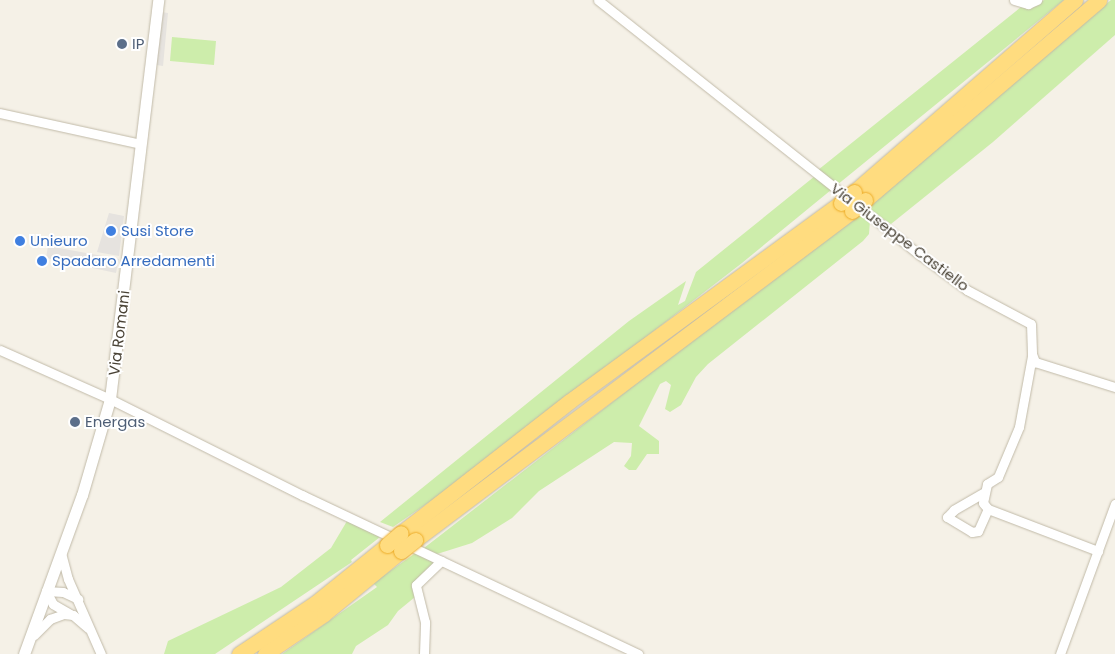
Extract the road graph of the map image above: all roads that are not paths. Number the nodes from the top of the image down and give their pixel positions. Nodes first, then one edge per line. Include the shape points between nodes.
1 (156, 0) edge
2 (598, 0) edge
3 (1014, 0) edge
4 (1038, 0) edge
5 (1075, 0) edge
6 (1099, 0) edge
7 (0, 113) edge
8 (141, 144) junction
9 (860, 196) junction
10 (0, 350) edge
11 (1032, 354) junction
12 (1115, 386) edge
13 (110, 399) junction
14 (983, 493) junction
15 (1115, 504) edge
16 (988, 509) junction
17 (394, 548) junction
18 (1098, 551) junction
19 (61, 553) junction
20 (441, 561) junction
21 (46, 591) junction
22 (78, 599) junction
23 (73, 615) junction
24 (92, 632) junction
25 (26, 649) edge
26 (101, 654) edge
27 (239, 654) edge
28 (265, 654) edge
29 (424, 654) edge
30 (638, 654) edge
31 (1060, 654) edge

1 - 8 street, Via Romani
2 - 11 street, Via Giuseppe Castiello via 920,255 967,290 1031,324
3 - 4 street via 1028,4
5 - 9 highway
6 - 9 highway
7 - 8 street
8 - 13 street, Via Romani
9 - 17 highway, bridge
10 - 13 street
11 - 12 street via 1036,362
11 - 14 street, Via Giuseppe Castiello via 1019,427 998,476 987,484
13 - 19 street, Via Romani
13 - 20 street
14 - 16 street via 982,503
14 - 16 street, Via Giuseppe Castiello via 954,510 947,518 972,532 978,531
15 - 18 street
16 - 18 street
17 - 27 highway
17 - 28 highway via 324,614
18 - 31 street
19 - 21 street, Via Romani
19 - 22 street
20 - 29 street via 416,585 425,622
20 - 30 street
21 - 22 street via 63,592
21 - 23 street via 53,604
21 - 25 street, Via Romani
22 - 24 street
23 - 24 street
23 - 25 street via 50,619 36,630
24 - 26 street

